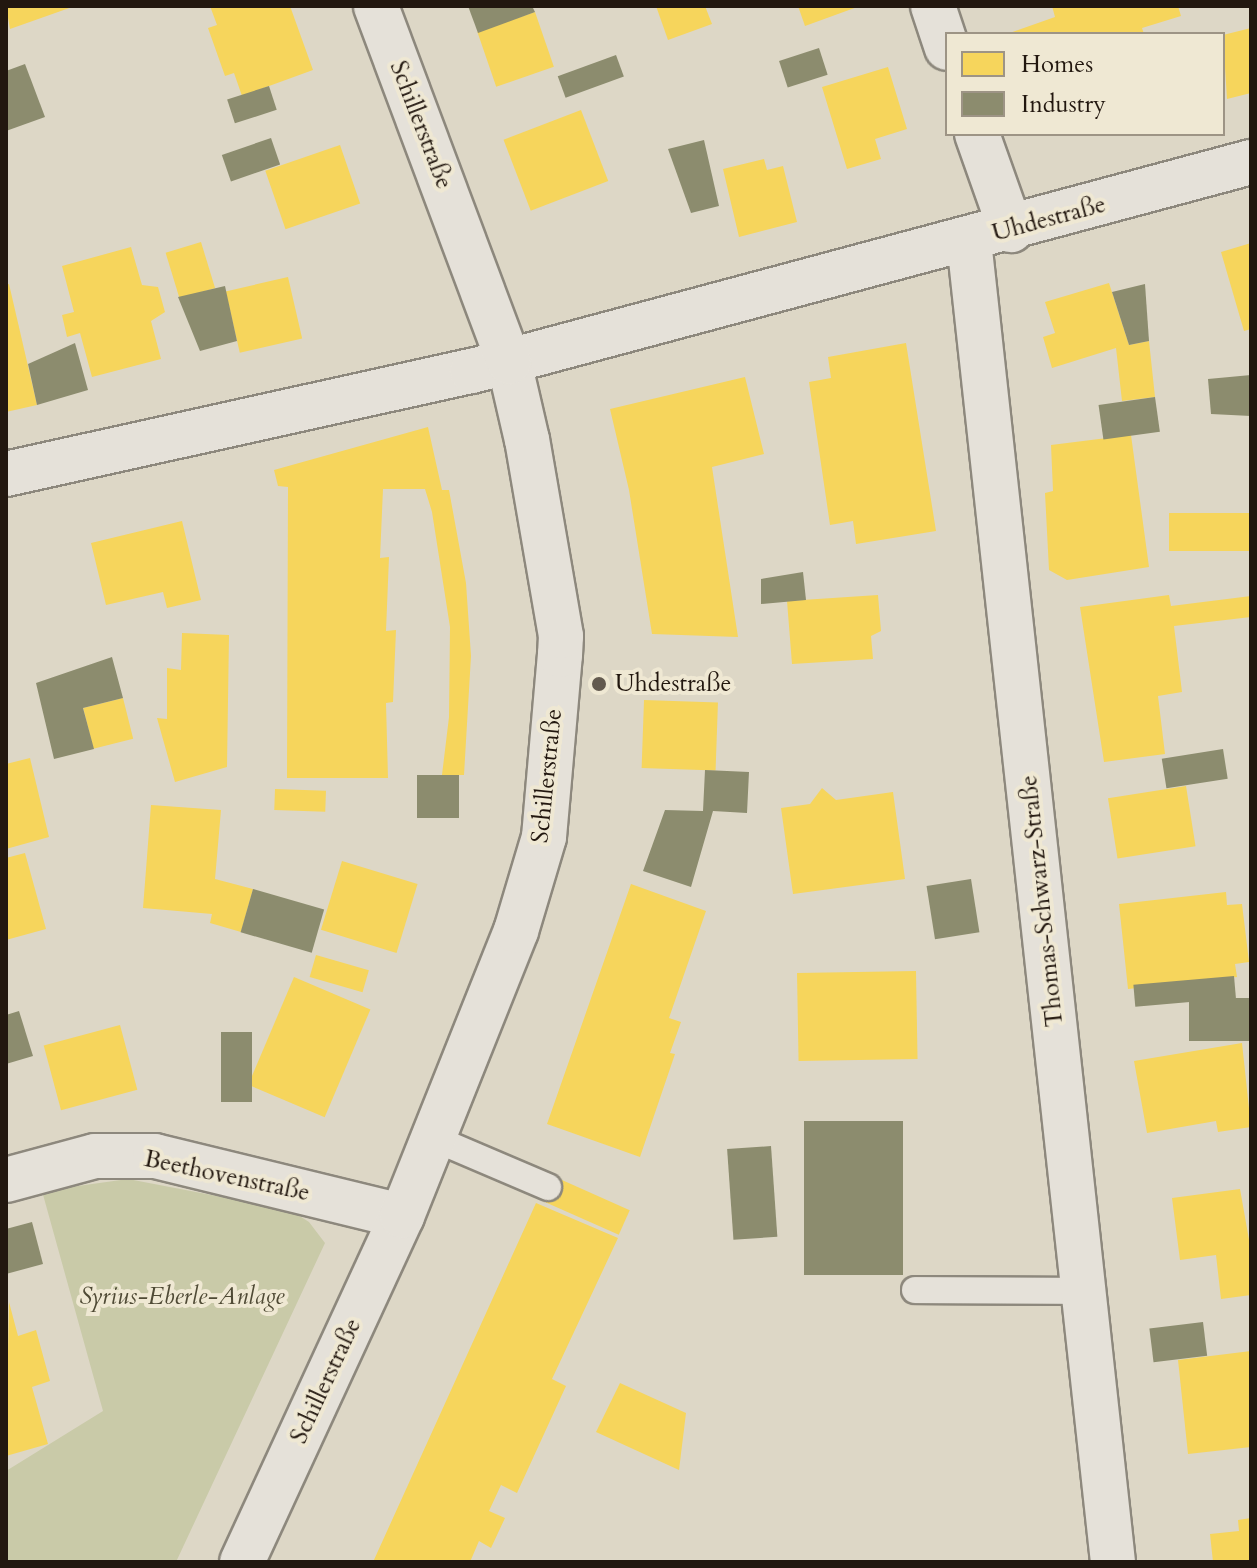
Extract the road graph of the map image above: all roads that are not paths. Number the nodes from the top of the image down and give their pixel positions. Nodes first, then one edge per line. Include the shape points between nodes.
1 (376, 6) edge
2 (933, 6) edge
3 (945, 42) edge
4 (978, 136) edge
5 (1251, 162) edge
6 (1011, 230) junction
7 (969, 241) junction
8 (509, 362) junction
9 (6, 474) edge
10 (433, 1138) junction
11 (6, 1180) edge
12 (548, 1187) dead end
13 (402, 1216) junction
14 (915, 1290) dead end
15 (1086, 1291) junction
16 (242, 1562) edge
17 (1113, 1562) edge

1 - 8 street, Schillerstraße
2 - 3 street
4 - 6 street
5 - 6 street, Uhdestraße
6 - 7 street, Uhdestraße
7 - 8 street, Uhdestraße
7 - 15 street, Thomas-Schwarz-Straße
8 - 9 street, Uhdestraße
8 - 10 street, Schillerstraße via 561,636 544,837 516,931
10 - 12 lane
10 - 13 street, Schillerstraße
11 - 13 street, Beethovenstraße via 95,1156 155,1156
13 - 16 street, Schillerstraße
14 - 15 lane
15 - 17 street, Thomas-Schwarz-Straße

